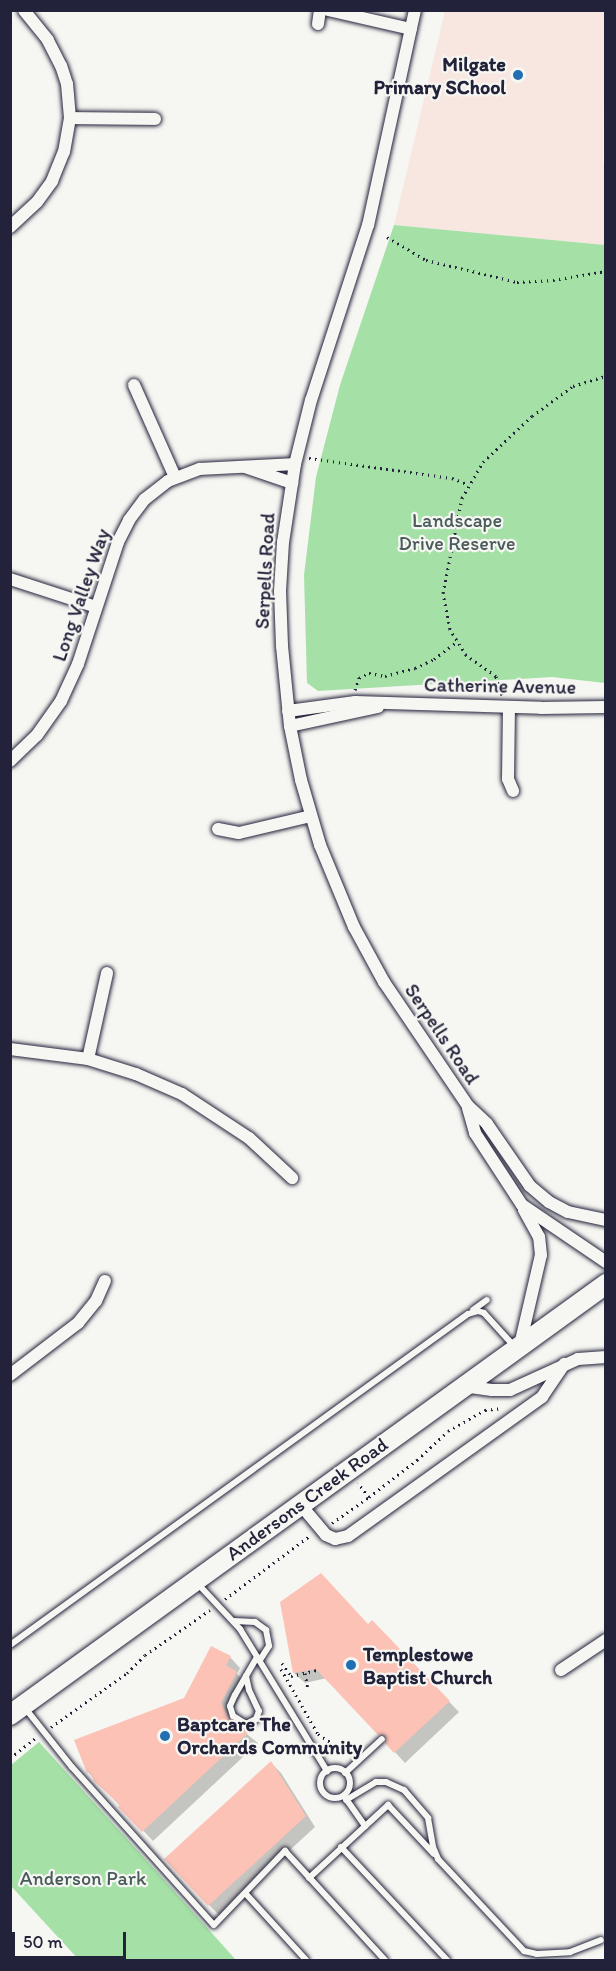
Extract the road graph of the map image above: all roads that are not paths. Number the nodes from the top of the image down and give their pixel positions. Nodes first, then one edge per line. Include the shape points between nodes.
1 (24, 10) edge
2 (320, 10) edge
3 (328, 10) edge
4 (415, 10) edge
5 (318, 24) dead end
6 (411, 29) junction
7 (70, 117) junction
8 (155, 119) dead end
9 (10, 227) edge
10 (134, 385) dead end
11 (296, 460) junction
12 (244, 467) junction
13 (175, 477) junction
14 (292, 483) junction
15 (10, 579) edge
16 (96, 607) junction
17 (394, 705) junction
18 (606, 706) edge
19 (507, 707) junction
20 (288, 711) junction
21 (290, 726) junction
22 (10, 760) edge
23 (513, 790) dead end
24 (311, 816) junction
25 (218, 829) dead end
26 (107, 973) dead end
27 (10, 1049) edge
28 (88, 1059) junction
29 (468, 1107) junction
30 (518, 1170) junction
31 (292, 1178) dead end
32 (504, 1180) junction
33 (515, 1196) junction
34 (606, 1220) edge
35 (606, 1262) edge
36 (105, 1281) dead end
37 (605, 1285) edge
38 (487, 1300) dead end
39 (468, 1314) junction
40 (518, 1348) junction
41 (606, 1357) edge
42 (564, 1364) junction
43 (10, 1375) edge
44 (463, 1386) junction
45 (300, 1504) junction
46 (194, 1580) junction
47 (234, 1621) junction
48 (606, 1640) edge
49 (10, 1645) edge
50 (259, 1658) junction
51 (561, 1670) dead end
52 (246, 1676) junction
53 (17, 1710) edge
54 (382, 1739) dead end
55 (327, 1771) junction
56 (345, 1773) junction
57 (345, 1798) junction
58 (365, 1826) junction
59 (341, 1847) junction
60 (440, 1861) junction
61 (309, 1878) junction
62 (246, 1894) junction
63 (601, 1940) dead end
64 (306, 1960) edge
65 (385, 1960) edge
66 (447, 1960) edge

1 - 7 street via 48,40 62,66
2 - 5 street
3 - 6 street
4 - 6 street, Serpells Road
6 - 11 street, Serpells Road via 368,225 311,400
7 - 8 street
7 - 9 street via 64,152 52,181 37,202
10 - 13 street
11 - 12 street, Long Valley Way
11 - 14 street, Serpells Road
12 - 13 street, Long Valley Way via 200,468
12 - 14 street, Long Valley Way
13 - 16 street, Long Valley Way via 150,495 129,520
14 - 20 street, Serpells Road via 280,591
15 - 16 street
16 - 22 street, Long Valley Way via 62,701 37,735
17 - 19 street, Catherine Avenue
17 - 20 street, Catherine Avenue via 355,702
17 - 21 street, Catherine Avenue
18 - 19 street, Catherine Avenue
19 - 23 street via 508,779
20 - 21 street, Serpells Road
21 - 24 street, Serpells Road
24 - 25 street via 239,833
24 - 29 street, Serpells Road via 338,890 369,956
26 - 28 street
27 - 28 street
28 - 31 street via 136,1074 199,1104 249,1138
29 - 30 street, Serpells Road via 487,1124
29 - 32 street, Serpells Road via 475,1133
30 - 32 street
30 - 34 street, Serpells Road via 536,1192 553,1204 580,1216
32 - 33 street, Serpells Road
33 - 35 street, Serpells Road via 535,1216
33 - 40 street, Serpells Road via 541,1246 541,1260
36 - 43 street via 96,1301 78,1323
37 - 40 main road, Andersons Creek Road
38 - 39 lane
39 - 40 lane via 483,1312
39 - 49 lane
40 - 44 main road, Andersons Creek Road
41 - 42 street
42 - 44 street via 510,1390
42 - 45 street via 542,1397 348,1536 332,1538 320,1531
44 - 45 main road, Andersons Creek Road
45 - 46 main road, Andersons Creek Road
46 - 47 lane
46 - 53 main road, Andersons Creek Road
47 - 50 lane
47 - 50 lane via 255,1622 266,1630 269,1646
48 - 51 street
50 - 52 lane
50 - 55 lane
52 - 52 lane via 259,1711 256,1719 245,1724 233,1716 230,1708
53 - 62 lane via 44,1732 214,1925
54 - 56 lane
55 - 56 lane via 336,1768
55 - 57 lane via 320,1781 320,1792 332,1798
56 - 57 lane via 350,1785
57 - 58 lane
57 - 60 lane via 376,1782 401,1788 426,1815
58 - 59 lane
58 - 60 lane via 388,1805
59 - 61 lane
59 - 66 lane
60 - 63 lane via 524,1951 570,1952
61 - 62 lane via 285,1851 252,1882
61 - 65 lane
62 - 64 lane

